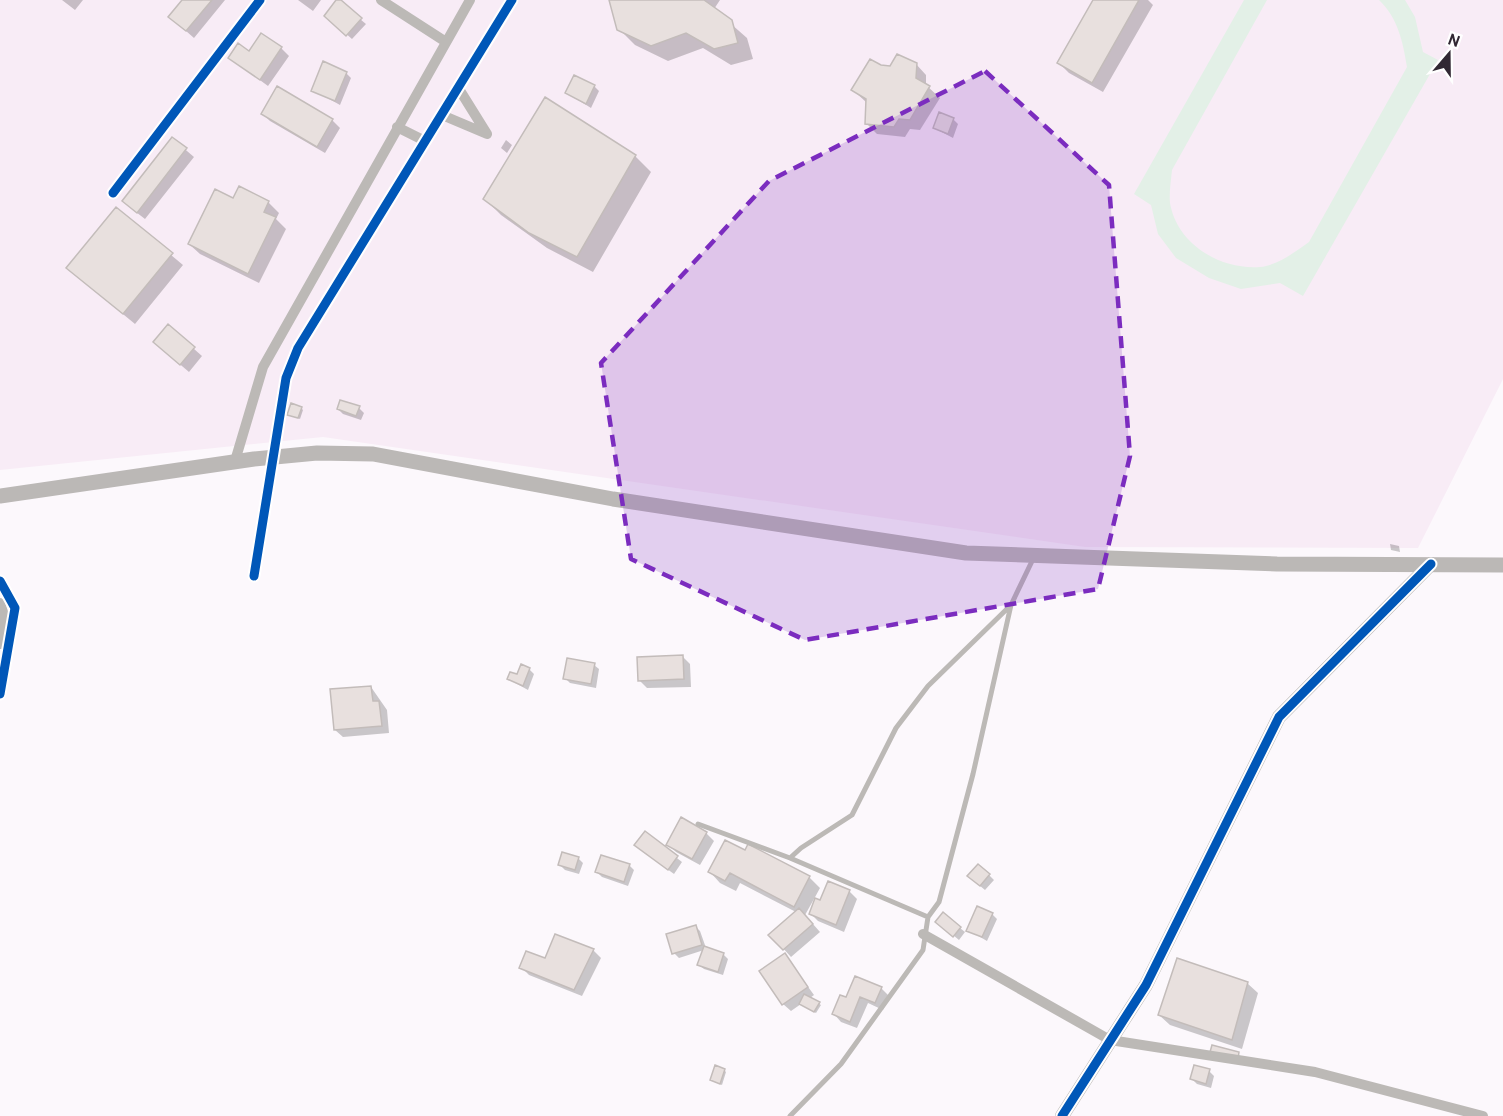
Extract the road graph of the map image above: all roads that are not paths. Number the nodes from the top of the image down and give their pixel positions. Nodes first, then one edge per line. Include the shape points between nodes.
1 (260, 0) edge
2 (381, 0) edge
3 (470, 0) edge
4 (512, 0) edge
5 (446, 42) junction
6 (459, 89) junction
7 (442, 115) junction
8 (398, 127) junction
9 (425, 141) junction
10 (112, 193) dead end
11 (271, 457) junction
12 (235, 461) junction
13 (0, 496) edge
14 (1034, 555) junction
15 (1431, 564) junction
16 (1503, 565) edge
17 (254, 576) dead end
18 (0, 581) edge
19 (0, 603) edge
20 (1011, 604) junction
21 (0, 644) edge
22 (0, 694) edge
23 (698, 824) dead end
24 (790, 858) junction
25 (928, 917) junction
26 (923, 934) junction
27 (1110, 1040) junction
28 (790, 1116) edge
29 (1062, 1116) edge
30 (1484, 1116) edge

1 - 10 street
2 - 5 street
3 - 5 street
4 - 6 street
5 - 8 street
6 - 7 street
6 - 7 street via 487,134
7 - 9 street
8 - 9 street
8 - 12 street via 263,367
9 - 11 street via 298,348 286,378
11 - 12 main road
11 - 14 main road via 373,454 613,499 966,553
11 - 17 street
12 - 13 main road
14 - 15 main road via 1277,564
14 - 20 lane
15 - 16 main road
15 - 27 street via 1279,717 1146,985
18 - 22 street via 15,608
19 - 21 street via 5,618
20 - 24 lane via 928,686 896,728 852,815
20 - 25 lane via 942,891
23 - 24 lane
24 - 25 lane
25 - 26 lane
26 - 27 street
26 - 28 lane via 923,950 841,1064
27 - 29 street
27 - 30 street via 1315,1072

